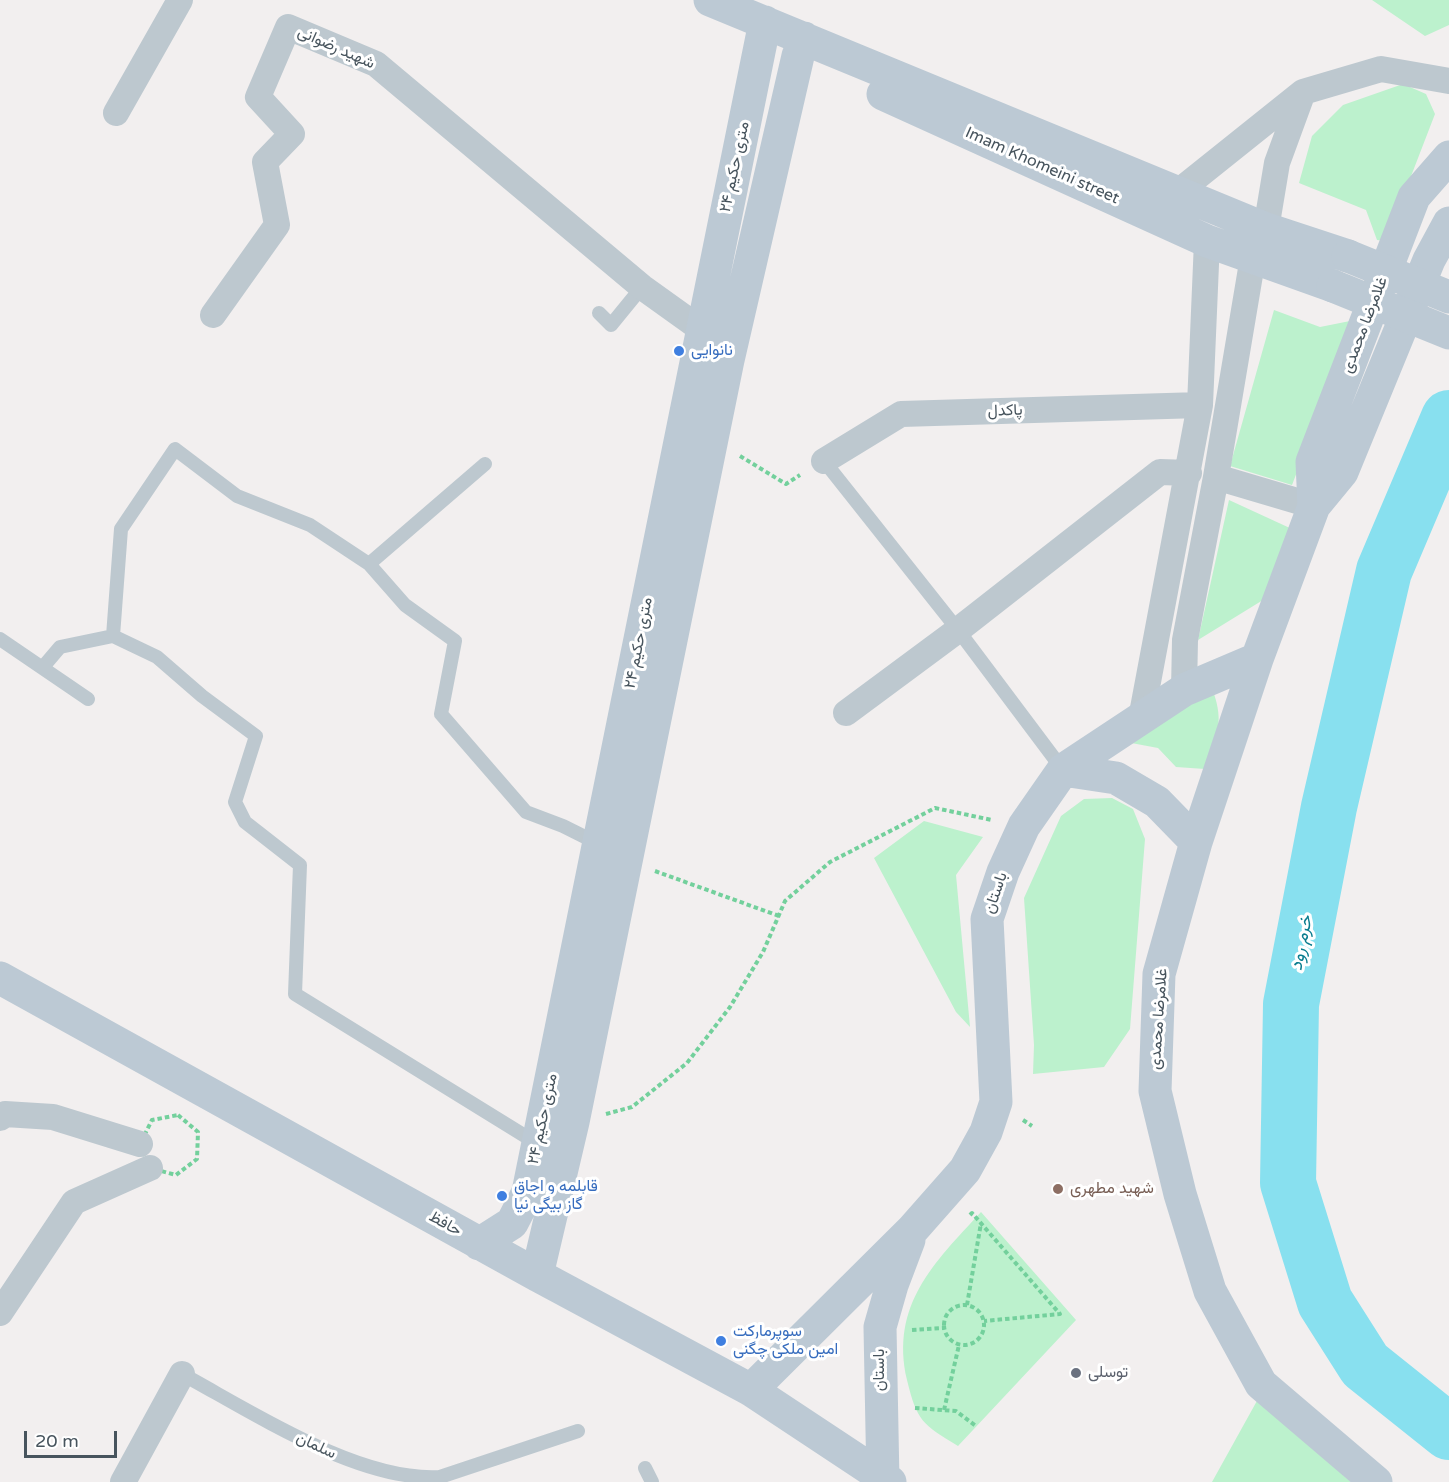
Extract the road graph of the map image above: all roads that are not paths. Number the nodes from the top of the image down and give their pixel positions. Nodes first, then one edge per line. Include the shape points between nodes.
1 (180, 0) edge
2 (710, 0) edge
3 (765, 22) junction
4 (801, 47) junction
5 (1449, 81) edge
6 (1303, 92) junction
7 (116, 113) dead end
8 (1449, 157) edge
9 (1178, 192) junction
10 (1449, 223) edge
11 (1207, 241) junction
12 (1259, 243) junction
13 (642, 287) junction
14 (1449, 297) edge
15 (599, 312) dead end
16 (213, 315) dead end
17 (702, 330) junction
18 (1449, 333) edge
19 (1200, 405) junction
20 (824, 461) joint
21 (486, 464) dead end
22 (1189, 473) junction
23 (1216, 477) junction
24 (1314, 506) junction
25 (369, 564) junction
26 (958, 630) junction
27 (113, 636) junction
28 (0, 639) edge
29 (1257, 659) junction
30 (43, 667) junction
31 (1184, 690) junction
32 (88, 699) dead end
33 (846, 713) dead end
34 (1141, 719) junction
35 (1063, 770) junction
36 (1196, 842) junction
37 (599, 844) junction
38 (0, 978) edge
39 (0, 1118) edge
40 (140, 1144) dead end
41 (538, 1144) junction
42 (150, 1168) dead end
43 (913, 1229) junction
44 (479, 1244) junction
45 (537, 1275) junction
46 (0, 1313) edge
47 (182, 1374) joint
48 (751, 1390) junction
49 (578, 1431) dead end
50 (645, 1468) dead end
51 (886, 1481) edge
52 (123, 1482) edge
53 (652, 1482) edge
54 (1376, 1482) edge

1 - 7 street
2 - 3 main road, Imam Khomeini street
3 - 4 main road, Imam Khomeini street
3 - 17 main road, ۲۴ متری حکیم
4 - 9 main road, Imam Khomeini street
4 - 11 main road, Imam Khomeini street
4 - 45 main road, ۲۴ متری حکیم via 712,440 573,1122
5 - 6 street via 1381,69
6 - 9 street
6 - 12 street via 1277,163
8 - 24 main road, غلامرضا محمدی via 1414,196 1312,462
9 - 12 main road, Imam Khomeini street
10 - 24 main road, غلامرضا محمدی via 1429,260 1342,472
11 - 12 main road, Imam Khomeini street
11 - 19 street
12 - 14 main road, Imam Khomeini street, bridge via 1348,256
12 - 18 main road, Imam Khomeini street, bridge via 1333,286
12 - 23 street
13 - 15 lane via 611,325
13 - 16 street, شهید رضوانی via 376,64 288,27 258,97 292,135 265,162 277,225
13 - 17 street, شهید رضوانی
17 - 37 main road, ۲۴ متری حکیم
19 - 20 street, پاکدل via 901,414
19 - 22 street
20 - 26 lane
21 - 25 lane
22 - 26 street via 1160,472
22 - 34 street
23 - 24 street
23 - 31 street via 1185,640
24 - 29 main road, غلامرضا محمدی
25 - 27 lane via 310,525 237,496 175,449 121,530
25 - 37 lane via 405,605 455,641 441,714 525,812
26 - 33 street
26 - 35 lane
27 - 30 lane via 60,646
27 - 41 lane via 157,657 256,736 235,802 245,822 300,865 295,994
28 - 30 lane
29 - 31 main road, باستان
29 - 36 main road, غلامرضا محمدی
30 - 32 lane
31 - 34 main road, باستان
34 - 35 main road, باستان
35 - 36 main road via 1116,778 1158,802
35 - 43 main road, باستان via 1024,826 987,920 996,1102 986,1132 964,1170
36 - 54 main road, غلامرضا محمدی via 1159,974 1155,1091 1179,1194 1210,1291 1262,1384
37 - 41 main road, ۲۴ متری حکیم
38 - 44 main road, حافظ
39 - 40 street via 5,1114 53,1117
41 - 44 main road, ۲۴ متری حکیم via 528,1192 512,1223
42 - 46 street via 74,1203
43 - 48 main road, باستان
43 - 51 main road, باستان via 880,1327
44 - 45 main road, حافظ
45 - 48 main road, حافظ
47 - 49 lane, سلمان via 309,1444 368,1469 425,1479
47 - 52 street, سلمان
48 - 51 main road, حافظ
50 - 53 lane

